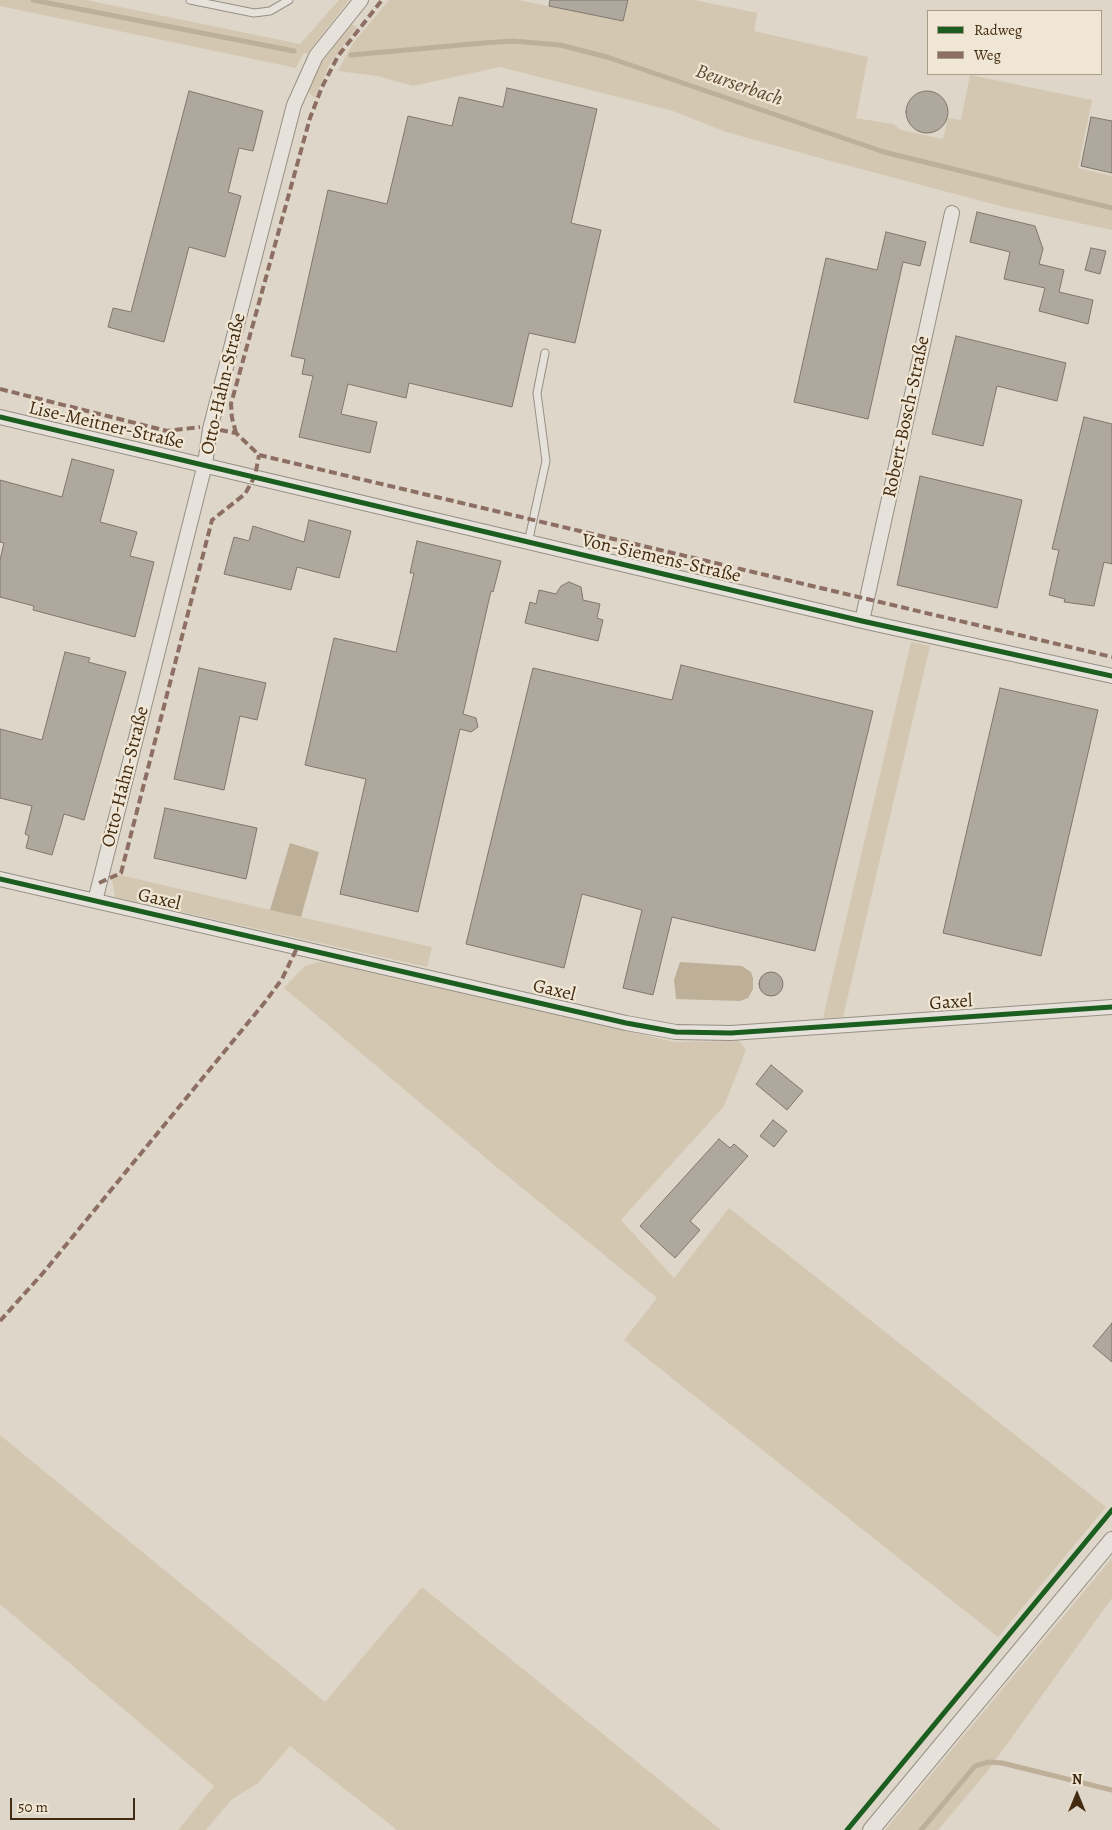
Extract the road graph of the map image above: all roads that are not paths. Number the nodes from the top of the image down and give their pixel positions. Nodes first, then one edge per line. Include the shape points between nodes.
1 (190, 0) edge
2 (288, 0) edge
3 (361, 0) edge
4 (952, 213) dead end
5 (545, 353) dead end
6 (0, 417) edge
7 (205, 464) junction
8 (528, 543) junction
9 (862, 621) junction
10 (1112, 676) edge
11 (0, 879) edge
12 (95, 901) junction
13 (1112, 1007) edge
14 (1112, 1540) edge
15 (871, 1830) edge

1 - 2 lane via 254,13 270,11
3 - 7 street, Otto-Hahn-Straße via 316,56 294,105 210,429
4 - 9 street, Robert-Bosch-Straße
5 - 8 lane via 538,393 546,461
6 - 7 street, Lise-Meitner-Straße
7 - 8 street, Von-Siemens-Straße
7 - 12 street, Otto-Hahn-Straße
8 - 9 street, Von-Siemens-Straße
9 - 10 street, Von-Siemens-Straße
11 - 12 street, Gaxel
12 - 13 street, Gaxel via 676,1032 731,1033
14 - 15 street

